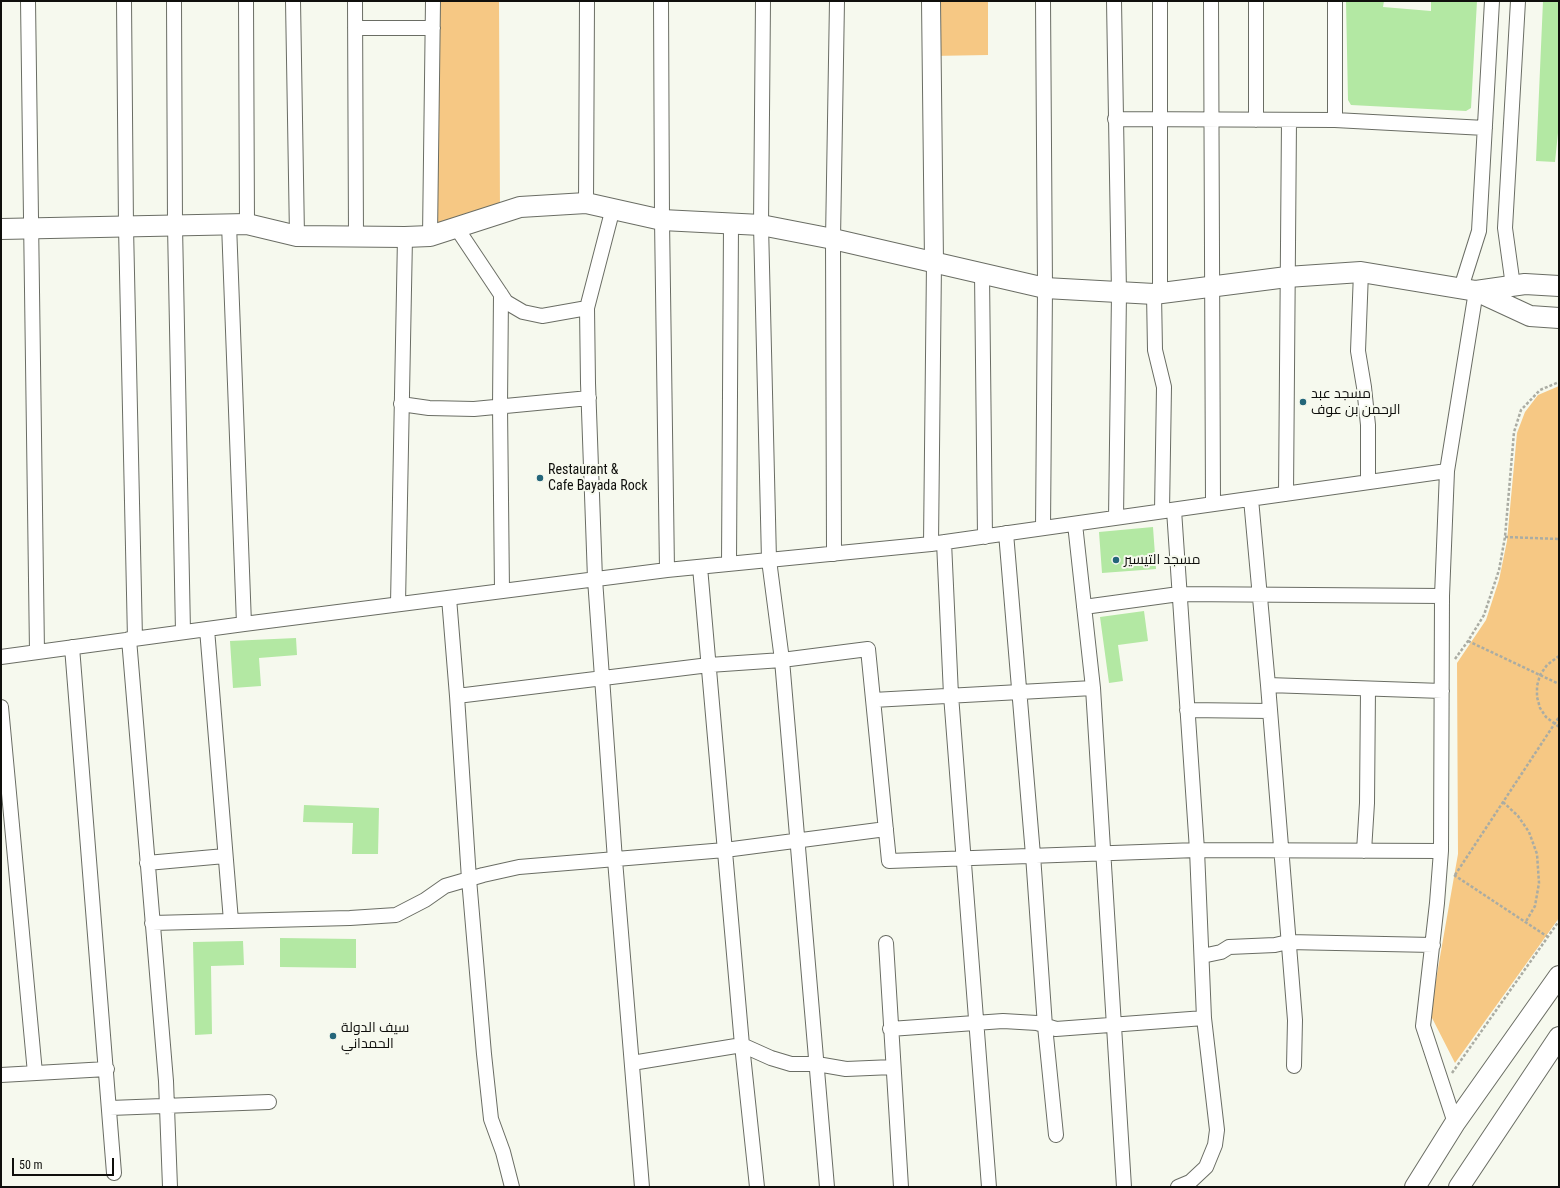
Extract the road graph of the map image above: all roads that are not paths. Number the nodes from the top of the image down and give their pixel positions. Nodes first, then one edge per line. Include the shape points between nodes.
1 (28, 1) edge
2 (124, 1) edge
3 (174, 1) edge
4 (246, 1) edge
5 (293, 1) edge
6 (355, 1) edge
7 (433, 1) edge
8 (587, 1) edge
9 (661, 1) edge
10 (763, 1) edge
11 (837, 1) edge
12 (931, 1) edge
13 (1043, 1) edge
14 (1114, 1) edge
15 (1160, 1) edge
16 (1211, 1) edge
17 (1256, 1) edge
18 (1335, 1) edge
19 (1492, 1) edge
20 (1518, 1) edge
21 (355, 28) junction
22 (433, 28) junction
23 (1115, 119) junction
24 (1161, 119) junction
25 (1211, 120) junction
26 (1256, 120) junction
27 (1289, 120) junction
28 (1335, 120) junction
29 (1484, 128) junction
30 (586, 203) junction
31 (613, 208) junction
32 (662, 220) junction
33 (238, 224) junction
34 (731, 224) junction
35 (760, 225) junction
36 (175, 226) junction
37 (126, 227) junction
38 (456, 227) junction
39 (32, 228) junction
40 (1, 229) edge
41 (296, 236) junction
42 (430, 236) junction
43 (405, 237) junction
44 (356, 238) junction
45 (833, 239) junction
46 (934, 262) junction
47 (1361, 272) junction
48 (982, 274) junction
49 (1287, 277) junction
50 (1212, 286) junction
51 (1513, 286) junction
52 (1559, 286) edge
53 (1045, 288) junction
54 (1469, 290) junction
55 (1119, 293) junction
56 (1157, 293) junction
57 (501, 294) junction
58 (588, 308) junction
59 (1559, 318) edge
60 (589, 398) junction
61 (401, 404) junction
62 (500, 406) junction
63 (1447, 471) junction
64 (1368, 482) junction
65 (1286, 494) junction
66 (1251, 499) junction
67 (1212, 504) junction
68 (1168, 510) junction
69 (1116, 518) junction
70 (1075, 524) junction
71 (1043, 528) junction
72 (1006, 533) junction
73 (984, 536) junction
74 (938, 543) junction
75 (834, 554) junction
76 (769, 560) junction
77 (729, 564) junction
78 (700, 567) junction
79 (667, 570) junction
80 (595, 579) junction
81 (502, 591) junction
82 (1179, 594) junction
83 (1260, 595) junction
84 (1442, 596) junction
85 (449, 598) junction
86 (398, 604) junction
87 (1084, 606) junction
88 (244, 624) junction
89 (207, 628) junction
90 (183, 632) junction
91 (132, 639) junction
92 (72, 647) junction
93 (37, 652) junction
94 (1, 657) edge
95 (782, 660) junction
96 (708, 665) junction
97 (602, 679) junction
98 (1268, 685) junction
99 (1094, 688) junction
100 (1368, 689) junction
101 (1442, 691) junction
102 (1020, 692) junction
103 (951, 695) junction
104 (457, 696) junction
105 (873, 700) junction
106 (1, 707) edge
107 (1187, 710) junction
108 (1270, 711) junction
109 (886, 829) junction
110 (797, 841) junction
111 (725, 850) junction
112 (1197, 850) junction
113 (1281, 851) junction
114 (1364, 851) junction
115 (1441, 851) junction
116 (1103, 853) junction
117 (1033, 855) junction
118 (226, 856) junction
119 (964, 858) junction
120 (615, 860) junction
121 (147, 863) junction
122 (469, 879) junction
123 (231, 921) junction
124 (152, 923) junction
125 (1288, 942) junction
126 (886, 943) dead end
127 (1433, 945) junction
128 (1202, 956) junction
129 (1559, 976) edge
130 (1204, 1018) junction
131 (977, 1023) junction
132 (1045, 1026) junction
133 (1114, 1026) junction
134 (890, 1029) junction
135 (1559, 1038) edge
136 (742, 1045) junction
137 (632, 1063) junction
138 (817, 1064) junction
139 (1294, 1066) dead end
140 (892, 1067) junction
141 (107, 1069) junction
142 (35, 1073) junction
143 (1, 1075) edge
144 (269, 1102) dead end
145 (167, 1105) junction
146 (110, 1108) junction
147 (1455, 1123) junction
148 (1056, 1135) dead end
149 (114, 1173) dead end
150 (170, 1187) edge
151 (512, 1187) edge
152 (642, 1187) edge
153 (757, 1187) edge
154 (827, 1187) edge
155 (901, 1187) edge
156 (989, 1187) edge
157 (1124, 1187) edge
158 (1178, 1187) edge
159 (1415, 1187) edge
160 (1459, 1187) edge

1 - 39 street
2 - 37 street
3 - 36 street
4 - 33 street
5 - 41 street
6 - 21 street
7 - 22 street
8 - 30 street
9 - 32 street
10 - 35 street
11 - 45 street
12 - 46 street
13 - 53 street
14 - 23 street
15 - 24 street
16 - 25 street
17 - 26 street
18 - 28 street
19 - 29 street
20 - 51 street via 1505,228
21 - 22 street
21 - 44 street
22 - 42 street
23 - 24 street
23 - 55 street
24 - 25 street
24 - 56 street
25 - 26 street
25 - 50 street
26 - 27 street
27 - 28 street
27 - 49 street
28 - 29 street
29 - 54 street via 1479,231
30 - 31 main road
30 - 38 main road via 520,207
31 - 32 main road
31 - 58 street
32 - 34 main road
32 - 79 street
33 - 36 main road
33 - 41 main road
33 - 88 street
34 - 35 main road
34 - 77 street
35 - 45 main road
35 - 76 street
36 - 37 main road
36 - 90 street
37 - 39 main road
37 - 91 street
38 - 42 main road
38 - 57 street
39 - 40 main road
39 - 93 street
41 - 44 main road
42 - 43 main road
43 - 44 main road
43 - 61 street
45 - 46 main road
45 - 75 street
46 - 48 main road
46 - 74 street
47 - 49 main road
47 - 54 main road
47 - 64 street via 1358,351 1368,425
48 - 53 main road
48 - 73 street
49 - 50 main road
49 - 65 street
50 - 56 main road
50 - 67 street
51 - 52 main road
51 - 54 main road
53 - 55 main road
53 - 71 street
54 - 59 main road via 1530,316
54 - 63 street
55 - 56 main road
55 - 69 street
56 - 68 street via 1155,350 1164,387
57 - 58 street via 506,302 522,312 542,316
57 - 62 street
58 - 60 street
60 - 62 street
60 - 80 street
61 - 62 street via 429,408 474,409
61 - 86 street
62 - 81 street
63 - 64 street
63 - 84 street
64 - 65 street
65 - 66 street
66 - 67 street
66 - 83 street
67 - 68 street
68 - 69 street
68 - 82 street
69 - 70 street
70 - 71 street
70 - 87 street
71 - 72 street
72 - 73 street
72 - 102 street
73 - 74 street
74 - 75 street
74 - 103 street
75 - 76 street
76 - 77 street
76 - 95 street
77 - 78 street
78 - 79 street
78 - 96 street
79 - 80 street
80 - 81 street
80 - 97 street
81 - 85 street
82 - 83 street
82 - 87 street
82 - 107 street
83 - 84 street
83 - 98 street
84 - 101 street
85 - 86 street
85 - 104 street
86 - 88 street
87 - 99 street
88 - 89 street
89 - 90 street
89 - 118 street
90 - 91 street
91 - 92 street
91 - 121 street
92 - 93 street
92 - 141 street
93 - 94 street
95 - 96 street
95 - 105 street via 868,649
95 - 110 street
96 - 97 street
96 - 111 street
97 - 104 street
97 - 120 street
98 - 100 street
98 - 108 street
99 - 102 street
99 - 116 street
100 - 101 street
100 - 114 street
101 - 115 street
102 - 103 street
102 - 117 street
103 - 105 street
103 - 119 street
104 - 122 street
105 - 109 street
106 - 142 street
107 - 108 street
107 - 112 street
108 - 113 street
109 - 110 street
109 - 119 street via 889,861
110 - 111 street
110 - 138 street
111 - 120 street
111 - 136 street
112 - 113 street
112 - 116 street
112 - 128 street
113 - 114 street
113 - 125 street
114 - 115 street
115 - 127 street
116 - 117 street
116 - 133 street
117 - 119 street
117 - 132 street
118 - 121 street
118 - 123 street
119 - 131 street
120 - 122 street via 519,867
120 - 137 street
121 - 124 street
122 - 123 street via 445,886 396,915
122 - 151 street via 491,1119
123 - 124 street
124 - 145 street
125 - 127 street
125 - 128 street via 1229,947 1221,952
125 - 139 street via 1295,1020
126 - 134 street
127 - 147 street via 1423,1026
128 - 130 street
129 - 147 main road
130 - 133 street
130 - 158 street via 1217,1130 1216,1145 1206,1167 1190,1182
131 - 132 street via 1002,1021 1037,1023
131 - 134 street
131 - 156 street
132 - 133 street via 1056,1029
132 - 148 street
133 - 157 street
134 - 140 street
135 - 160 main road
136 - 137 street
136 - 138 street via 759,1054 791,1064
136 - 153 street
137 - 152 street
138 - 140 street via 846,1069
138 - 154 street
140 - 155 street
141 - 142 street
141 - 146 street
142 - 143 street
144 - 145 street
145 - 146 street
145 - 150 street
146 - 149 street
147 - 159 main road

